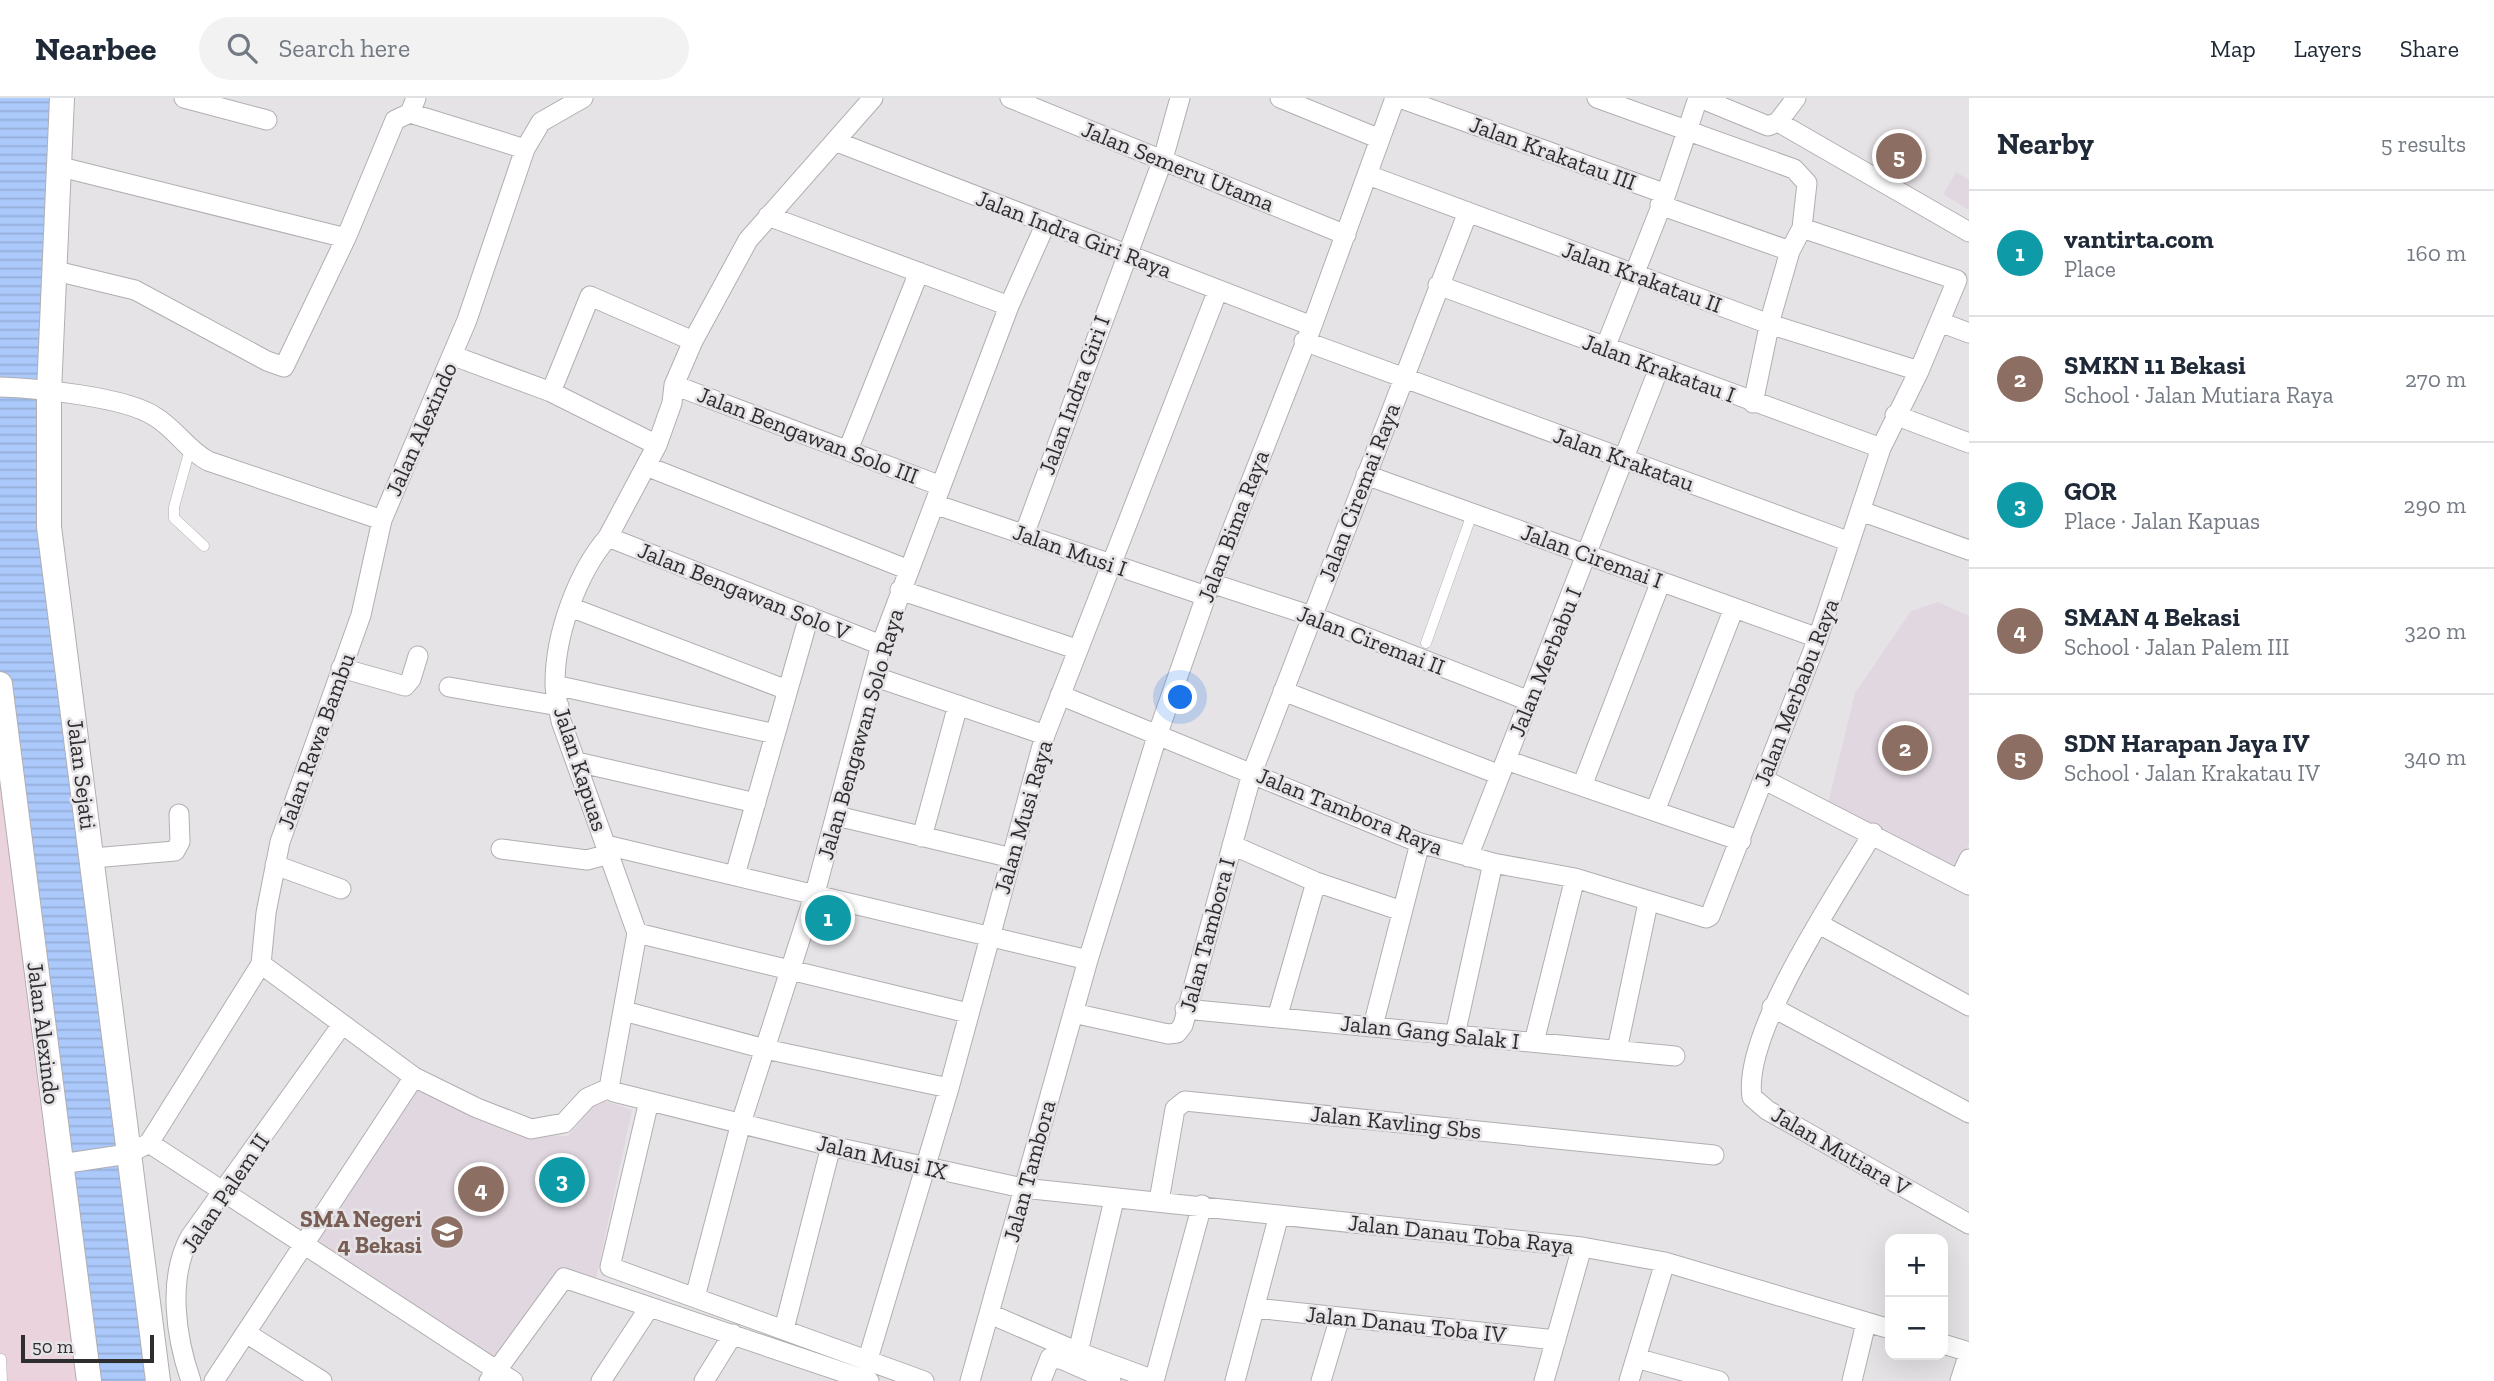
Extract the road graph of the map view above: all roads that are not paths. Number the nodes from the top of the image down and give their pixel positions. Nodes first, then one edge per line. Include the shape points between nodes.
1 (62, 98) edge
2 (184, 98) edge
3 (583, 98) edge
4 (873, 98) edge
5 (1010, 98) edge
6 (1180, 98) edge
7 (1280, 98) edge
8 (1398, 98) edge
9 (1597, 98) edge
10 (1699, 98) edge
11 (1796, 98) edge
12 (413, 105) edge
13 (267, 120) dead end
14 (1778, 122) junction
15 (1685, 132) junction
16 (1380, 139) junction
17 (836, 142) junction
18 (525, 149) junction
19 (1163, 159) junction
20 (61, 167) junction
21 (1367, 175) junction
22 (1663, 200) junction
23 (1468, 212) junction
24 (768, 216) junction
25 (1046, 223) junction
26 (1802, 228) junction
27 (1969, 232) edge
28 (1346, 235) junction
29 (346, 238) junction
30 (1790, 251) junction
31 (1125, 255) junction
32 (56, 271) junction
33 (919, 272) junction
34 (1634, 274) junction
35 (1438, 285) junction
36 (1218, 290) junction
37 (1009, 306) junction
38 (1940, 322) junction
39 (1769, 324) junction
40 (1308, 333) junction
41 (1969, 334) edge
42 (693, 341) junction
43 (1605, 348) junction
44 (454, 356) junction
45 (1659, 368) junction
46 (1919, 371) junction
47 (1403, 377) junction
48 (674, 385) junction
49 (2, 387) edge
50 (42, 391) junction
51 (551, 392) junction
52 (1753, 403) junction
53 (1895, 415) junction
54 (1969, 443) edge
55 (657, 445) junction
56 (1881, 448) junction
57 (190, 449) junction
58 (848, 450) junction
59 (1624, 459) junction
60 (646, 466) junction
61 (1366, 475) junction
62 (938, 495) junction
63 (1861, 511) junction
64 (1472, 514) junction
65 (382, 520) junction
66 (1024, 535) junction
67 (608, 537) junction
68 (1850, 542) junction
69 (204, 546) dead end
70 (1969, 550) edge
71 (1588, 554) junction
72 (1110, 564) junction
73 (909, 570) junction
74 (1661, 581) junction
75 (1209, 589) junction
76 (900, 590) junction
77 (570, 607) junction
78 (1734, 608) junction
79 (808, 616) junction
80 (1312, 616) junction
81 (1818, 638) junction
82 (1426, 643) dead end
83 (881, 645) junction
84 (1076, 649) junction
85 (418, 656) dead end
86 (341, 668) junction
87 (873, 676) junction
88 (0, 684) edge
89 (555, 685) junction
90 (449, 687) dead end
91 (787, 690) junction
92 (1283, 691) junction
93 (1060, 695) junction
94 (1529, 701) junction
95 (958, 705) junction
96 (559, 706) junction
97 (1158, 733) junction
98 (775, 734) junction
99 (1045, 735) junction
100 (577, 762) junction
101 (1503, 767) junction
102 (1252, 773) junction
103 (1763, 779) junction
104 (6, 781) edge
105 (1582, 786) junction
106 (756, 803) junction
107 (1655, 811) junction
108 (179, 814) dead end
109 (836, 816) junction
110 (1872, 833) junction
111 (922, 836) junction
112 (1741, 841) junction
113 (1420, 843) junction
114 (1232, 845) junction
115 (501, 849) dead end
116 (608, 850) junction
117 (1468, 856) junction
118 (1012, 858) junction
119 (93, 859) junction
120 (1969, 859) edge
121 (1493, 863) junction
122 (275, 865) junction
123 (735, 875) junction
124 (1575, 878) junction
125 (1316, 882) junction
126 (1964, 882) edge
127 (341, 889) dead end
128 (815, 893) junction
129 (1648, 903) junction
130 (1402, 911) junction
131 (1819, 924) junction
132 (636, 933) junction
133 (990, 936) junction
134 (1088, 960) junction
135 (261, 964) junction
136 (790, 971) junction
137 (1969, 1006) edge
138 (1772, 1007) junction
139 (1185, 1009) junction
140 (624, 1011) junction
141 (968, 1013) junction
142 (1073, 1013) junction
143 (1277, 1018) junction
144 (341, 1026) junction
145 (1373, 1026) junction
146 (1455, 1035) junction
147 (1535, 1042) junction
148 (765, 1049) junction
149 (1617, 1050) junction
150 (1675, 1056) dead end
151 (414, 1077) junction
152 (609, 1087) junction
153 (949, 1088) junction
154 (649, 1101) junction
155 (1969, 1113) edge
156 (741, 1124) junction
157 (831, 1146) junction
158 (130, 1151) junction
159 (1714, 1155) dead end
160 (69, 1163) junction
161 (925, 1167) junction
162 (1023, 1188) junction
163 (224, 1192) junction
164 (1114, 1200) junction
165 (1159, 1201) junction
166 (1202, 1205) junction
167 (1279, 1215) junction
168 (1969, 1224) edge
169 (302, 1245) junction
170 (1583, 1247) junction
171 (1665, 1262) junction
172 (695, 1297) junction
173 (666, 1303) junction
174 (1255, 1308) junction
175 (990, 1314) junction
176 (1340, 1317) junction
177 (1866, 1323) junction
178 (1885, 1328) edge
179 (784, 1329) junction
180 (246, 1332) junction
181 (733, 1334) junction
182 (1556, 1340) junction
183 (1948, 1346) edge
184 (1078, 1352) junction
185 (1969, 1352) edge
186 (0, 1353) edge
187 (1636, 1358) junction
188 (0, 1359) edge
189 (868, 1359) junction
190 (817, 1373) edge
191 (500, 1377) edge
192 (1154, 1380) edge
193 (2, 1381) edge
194 (89, 1381) edge
195 (158, 1381) edge
196 (191, 1381) edge
197 (214, 1381) edge
198 (322, 1381) edge
199 (601, 1381) edge
200 (704, 1381) edge
201 (869, 1381) edge
202 (924, 1381) edge
203 (970, 1381) edge
204 (1041, 1381) edge
205 (1111, 1381) edge
206 (1235, 1381) edge
207 (1321, 1381) edge
208 (1544, 1381) edge
209 (1629, 1381) edge
210 (1719, 1381) edge
211 (1852, 1381) edge
212 (1960, 1381) edge

1 - 20 street, Jalan Sejati
2 - 13 street
3 - 18 street, Jalan Alexindo via 541,122
4 - 17 street, Jalan Kapuas
5 - 19 street, Jalan Semeru Utama
6 - 19 street, Jalan Indra Giri I
7 - 16 street
8 - 16 street, Jalan Bima Raya
8 - 22 street, Jalan Krakatau III
9 - 15 street
10 - 14 street via 1759,123
10 - 15 street
11 - 14 street
12 - 18 street
12 - 29 street via 395,120
14 - 27 street
15 - 22 street
15 - 26 street via 1801,174 1809,188
16 - 21 street, Jalan Bima Raya
17 - 24 street, Jalan Kapuas
17 - 25 street, Jalan Indra Giri Raya
18 - 44 street, Jalan Alexindo
19 - 28 street, Jalan Semeru Utama
19 - 31 street, Jalan Indra Giri I
20 - 29 street
20 - 32 street, Jalan Sejati
21 - 23 street, Jalan Krakatau II
21 - 28 street, Jalan Bima Raya
22 - 30 street, Jalan Krakatau III
22 - 34 street
23 - 34 street, Jalan Krakatau II
23 - 35 street, Jalan Ciremai Raya
24 - 33 street
24 - 42 street, Jalan Kapuas via 748,240
25 - 31 street, Jalan Indra Giri Raya
25 - 37 street, Jalan Bengawan Solo Raya
26 - 30 street
26 - 38 street via 1957,280
28 - 40 street, Jalan Bima Raya
29 - 32 street via 284,367 135,290
30 - 39 street
31 - 36 street, Jalan Indra Giri Raya
31 - 66 street, Jalan Indra Giri I
32 - 50 street, Jalan Sejati
33 - 37 street
33 - 58 street
34 - 39 street, Jalan Krakatau II
34 - 43 street
35 - 43 street, Jalan Krakatau I
35 - 47 street, Jalan Ciremai Raya
36 - 40 street, Jalan Indra Giri Raya
36 - 72 street, Jalan Musi Raya
37 - 62 street, Jalan Bengawan Solo Raya
38 - 41 street
38 - 46 street
39 - 46 street, Jalan Krakatau II
39 - 52 street
40 - 47 street, Jalan Krakatau
40 - 75 street, Jalan Bima Raya
42 - 48 street, Jalan Kapuas
42 - 51 street via 590,296
43 - 45 street, Jalan Krakatau I
44 - 51 street
44 - 65 street, Jalan Alexindo
45 - 52 street, Jalan Krakatau I
45 - 59 street, Jalan Merbabu I
46 - 53 street
47 - 59 street, Jalan Krakatau
47 - 61 street, Jalan Ciremai Raya
48 - 55 street, Jalan Kapuas
48 - 58 street, Jalan Bengawan Solo III
49 - 50 street, Jalan Alexindo
50 - 57 street, Jalan Alexindo via 147,411
50 - 119 street, Jalan Sejati via 49,527
51 - 55 street
52 - 56 street, Jalan Krakatau I
53 - 54 street
53 - 56 street
55 - 60 street, Jalan Kapuas
56 - 63 street
57 - 65 street, Jalan Alexindo via 208,461
57 - 69 lane via 174,513 178,525
58 - 62 street, Jalan Bengawan Solo III
59 - 68 street, Jalan Krakatau
59 - 71 street, Jalan Merbabu I
60 - 67 street, Jalan Kapuas
60 - 73 street
61 - 64 street, Jalan Ciremai I
61 - 80 street, Jalan Ciremai Raya
62 - 66 street, Jalan Musi I
62 - 73 street, Jalan Bengawan Solo Raya
63 - 68 street
63 - 70 street
64 - 71 street, Jalan Ciremai I
64 - 82 lane
65 - 86 street, Jalan Rawa Bambu via 364,604
66 - 72 street, Jalan Musi I
67 - 77 street, Jalan Kapuas
67 - 79 street, Jalan Bengawan Solo V
68 - 81 street, Jalan Merbabu Raya
71 - 74 street, Jalan Ciremai I
71 - 94 street, Jalan Merbabu I
72 - 75 street, Jalan Musi I
72 - 84 street, Jalan Musi Raya
73 - 76 street, Jalan Bengawan Solo Raya
74 - 78 street, Jalan Ciremai I
74 - 105 street
75 - 80 street, Jalan Ciremai II
75 - 97 street, Jalan Bima Raya
76 - 83 street, Jalan Bengawan Solo Raya
76 - 84 street
77 - 89 street, Jalan Kapuas
77 - 91 street
78 - 81 street, Jalan Ciremai I
78 - 107 street
79 - 83 street, Jalan Bengawan Solo V
79 - 91 street
80 - 92 street, Jalan Ciremai Raya
80 - 94 street, Jalan Ciremai II
81 - 103 street, Jalan Merbabu Raya
83 - 87 street, Jalan Bengawan Solo Raya
84 - 93 street, Jalan Musi Raya
85 - 86 street via 405,686
86 - 122 street, Jalan Rawa Bambu via 287,818
87 - 95 street
87 - 109 street, Jalan Bengawan Solo Raya
88 - 104 street, Jalan Alexindo
89 - 96 street, Jalan Kapuas
89 - 98 street
90 - 96 street
91 - 98 street
92 - 101 street
92 - 102 street, Jalan Ciremai Raya
93 - 97 street, Jalan Tambora Raya
93 - 99 street, Jalan Musi Raya
94 - 101 street, Jalan Merbabu I
95 - 99 street
95 - 111 street
96 - 100 street, Jalan Kapuas
97 - 102 street, Jalan Tambora Raya
97 - 134 street, Jalan Bima Raya
98 - 106 street
99 - 118 street, Jalan Musi Raya
100 - 106 street
100 - 116 street, Jalan Kapuas
101 - 105 street, Jalan Merbabu I
101 - 117 street, Jalan Merbabu I
102 - 113 street, Jalan Tambora Raya
102 - 114 street, Jalan Tambora I
103 - 110 street
103 - 112 street, Jalan Merbabu Raya
104 - 160 street, Jalan Alexindo
105 - 107 street, Jalan Merbabu I
106 - 123 street
107 - 112 street, Jalan Merbabu I
108 - 119 street via 180,842 175,851
109 - 111 street
109 - 128 street, Jalan Bengawan Solo Raya
110 - 126 street
110 - 131 street, Jalan Mutiara V
111 - 118 street
112 - 129 street, Jalan Merbabu Raya via 1710,916
113 - 117 street, Jalan Tambora Raya
113 - 130 street
114 - 125 street
114 - 139 street, Jalan Tambora I
115 - 116 street via 587,860
116 - 123 street
116 - 132 street, Jalan Kapuas
117 - 121 street, Jalan Tambora Raya
118 - 133 street, Jalan Musi Raya
119 - 158 street, Jalan Sejati
120 - 126 street
121 - 124 street, Jalan Tambora Raya
121 - 146 street
122 - 127 street
122 - 135 street, Jalan Rawa Bambu
123 - 128 street
124 - 129 street, Jalan Tambora Raya
124 - 147 street
125 - 130 street
125 - 143 street
128 - 133 street
128 - 136 street, Jalan Bengawan Solo Raya
129 - 149 street
130 - 145 street
131 - 137 street
131 - 138 street, Jalan Mutiara V
132 - 136 street
132 - 140 street
133 - 134 street
133 - 141 street, Jalan Musi Raya
134 - 142 street, Jalan Tambora
135 - 144 street
135 - 158 street
136 - 141 street
136 - 148 street, Jalan Bengawan Solo Raya
138 - 155 street
138 - 168 street, Jalan Mutiara V via 1750,1082 1752,1097 1767,1111
139 - 142 street, Jalan Tambora I via 1177,1033 1168,1034
139 - 143 street, Jalan Gang Salak I
140 - 148 street
140 - 152 street
141 - 153 street, Jalan Musi Raya
142 - 162 street, Jalan Tambora
143 - 145 street, Jalan Gang Salak I
144 - 151 street
144 - 163 street, Jalan Palem II
145 - 146 street, Jalan Gang Salak I
146 - 147 street, Jalan Gang Salak I
147 - 149 street, Jalan Gang Salak I
148 - 153 street
148 - 156 street, Jalan Bengawan Solo Raya
149 - 150 street, Jalan Gang Salak I
151 - 152 street via 531,1129 564,1122 587,1098
151 - 169 street
152 - 154 street, Jalan Musi IX
153 - 161 street, Jalan Musi Raya
154 - 156 street, Jalan Musi IX
154 - 173 street via 608,1263
156 - 157 street, Jalan Musi IX
156 - 172 street, Jalan Bengawan Solo Raya
157 - 161 street, Jalan Musi IX
157 - 179 street
158 - 160 street
158 - 163 street
158 - 195 street, Jalan Sejati
159 - 165 street, Jalan Kavling Sbs via 1185,1101 1175,1109
160 - 194 street, Jalan Alexindo
161 - 162 street, Jalan Musi IX
161 - 189 street, Jalan Musi Raya
162 - 164 street, Jalan Danau Toba Raya
162 - 175 street, Jalan Tambora
163 - 169 street
163 - 196 street, Jalan Palem II via 190,1237 177,1272 178,1318
164 - 165 street, Jalan Danau Toba Raya
164 - 184 street
165 - 166 street, Jalan Danau Toba Raya
166 - 167 street, Jalan Danau Toba Raya
166 - 192 street
167 - 170 street, Jalan Danau Toba Raya
167 - 174 street
169 - 180 street
169 - 191 street
170 - 171 street, Jalan Danau Toba Raya
170 - 182 street
171 - 177 street, Jalan Danau Toba Raya
171 - 187 street
172 - 173 street
172 - 179 street
173 - 181 street
173 - 191 street via 565,1278
173 - 199 street
174 - 176 street, Jalan Danau Toba IV
174 - 206 street
175 - 184 street
175 - 203 street, Jalan Tambora
176 - 182 street, Jalan Danau Toba IV
176 - 207 street
177 - 178 street, Jalan Danau Toba Raya
177 - 211 street
179 - 189 street
180 - 197 street
180 - 198 street
181 - 190 street
181 - 200 street
182 - 208 street
183 - 185 street
184 - 192 street
185 - 212 street
186 - 188 lane
187 - 209 street
187 - 210 street
188 - 193 lane
189 - 202 street
190 - 201 street
204 - 205 street via 1049,1358

